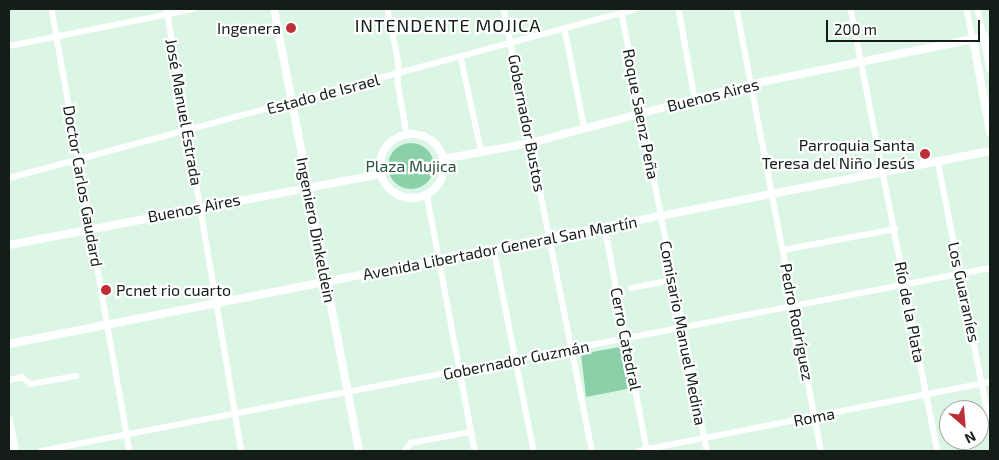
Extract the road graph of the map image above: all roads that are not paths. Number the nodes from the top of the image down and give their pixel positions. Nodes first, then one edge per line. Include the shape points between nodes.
1 (52, 9) edge
2 (194, 9) edge
3 (274, 9) edge
4 (388, 9) edge
5 (504, 9) edge
6 (636, 9) edge
7 (679, 9) edge
8 (736, 9) edge
9 (851, 9) edge
10 (967, 9) edge
11 (978, 9) edge
12 (167, 12) edge
13 (611, 12) edge
14 (622, 12) junction
15 (565, 29) junction
16 (57, 37) junction
17 (984, 37) junction
18 (973, 39) junction
19 (511, 44) junction
20 (9, 46) edge
21 (461, 57) junction
22 (862, 62) junction
23 (990, 68) edge
24 (398, 73) junction
25 (752, 84) junction
26 (695, 99) junction
27 (291, 103) junction
28 (642, 113) junction
29 (585, 129) junction
30 (187, 131) junction
31 (990, 132) edge
32 (407, 134) junction
33 (530, 143) junction
34 (990, 151) edge
35 (482, 153) junction
36 (443, 159) junction
37 (78, 160) junction
38 (938, 161) junction
39 (883, 172) junction
40 (380, 174) junction
41 (9, 178) edge
42 (309, 186) junction
43 (427, 194) junction
44 (770, 194) junction
45 (200, 207) junction
46 (660, 216) junction
47 (90, 227) junction
48 (605, 228) junction
49 (895, 229) junction
50 (550, 238) junction
51 (9, 245) edge
52 (494, 249) junction
53 (783, 250) junction
54 (440, 260) junction
55 (990, 268) edge
56 (960, 274) junction
57 (673, 280) junction
58 (326, 282) junction
59 (905, 284) junction
60 (631, 288) dead end
61 (217, 303) junction
62 (794, 306) junction
63 (106, 325) junction
64 (682, 327) junction
65 (626, 338) junction
66 (9, 344) edge
67 (570, 348) junction
68 (514, 360) junction
69 (459, 371) junction
70 (76, 376) dead end
71 (9, 380) edge
72 (990, 382) edge
73 (983, 384) junction
74 (347, 392) junction
75 (927, 395) junction
76 (236, 414) junction
77 (814, 417) junction
78 (9, 423) edge
79 (990, 423) edge
80 (471, 432) junction
81 (128, 436) junction
82 (704, 439) junction
83 (647, 450) junction
84 (15, 451) edge
85 (41, 451) edge
86 (130, 451) edge
87 (242, 451) edge
88 (359, 451) edge
89 (405, 451) edge
90 (476, 451) edge
91 (534, 451) edge
92 (592, 451) edge
93 (638, 451) edge
94 (707, 451) edge
95 (821, 451) edge
96 (938, 451) edge

1 - 16 street, Doctor Carlos Gaudard
2 - 12 street
3 - 27 main road, Ingeniero Dinkeldein
4 - 24 street
5 - 19 street, Gobernador Bustos
6 - 14 street, Estado de Israel
7 - 26 street
8 - 25 street, Pedro Rodríguez
9 - 22 street, Río de la Plata
10 - 18 street
11 - 17 street
12 - 16 street
12 - 30 street, José Manuel Estrada
13 - 14 street, Estado de Israel
13 - 15 street, Estado de Israel
14 - 28 street, Roque Saenz Peña
15 - 19 street, Estado de Israel
15 - 29 street
16 - 20 street
16 - 37 street, Doctor Carlos Gaudard
17 - 18 main road, Buenos Aires
17 - 23 main road
18 - 22 main road, Buenos Aires
18 - 31 main road
19 - 21 street, Estado de Israel
19 - 33 street, Gobernador Bustos
21 - 24 street, Estado de Israel
21 - 35 street
22 - 25 main road, Buenos Aires
22 - 39 street, Río de la Plata
24 - 27 street, Estado de Israel
24 - 32 street
25 - 26 main road, Buenos Aires
25 - 44 street, Pedro Rodríguez
26 - 28 main road, Buenos Aires
27 - 30 street, Estado de Israel
27 - 42 main road, Ingeniero Dinkeldein
28 - 29 main road, Buenos Aires
28 - 46 street, Roque Saenz Peña
29 - 33 main road, Buenos Aires
30 - 37 street, Estado de Israel
30 - 45 street, José Manuel Estrada
32 - 36 main road via 426,137 434,143
32 - 40 main road via 388,144 381,158
33 - 35 main road, Buenos Aires
33 - 50 street, Gobernador Bustos
34 - 38 main road, Avenida Libertador General San Martín
35 - 36 main road, Buenos Aires
36 - 43 main road via 441,180
37 - 41 street, Estado de Israel
37 - 47 street, Doctor Carlos Gaudard
38 - 39 main road, Avenida Libertador General San Martín
38 - 56 street, Los Guaraníes
39 - 44 main road, Avenida Libertador General San Martín
39 - 49 street, Río de la Plata
40 - 42 main road, Buenos Aires
40 - 43 main road via 395,194 411,198
42 - 45 main road, Buenos Aires
42 - 58 main road, Ingeniero Dinkeldein
43 - 54 street
44 - 46 main road, Avenida Libertador General San Martín
44 - 53 street, Pedro Rodríguez
45 - 47 main road, Buenos Aires
45 - 61 street, José Manuel Estrada
46 - 48 main road, Avenida Libertador General San Martín
46 - 57 street, Comisario Manuel Medina
47 - 51 main road, Buenos Aires
47 - 63 street, Doctor Carlos Gaudard
48 - 50 main road, Avenida Libertador General San Martín
48 - 65 street, Cerro Catedral
49 - 53 street
49 - 59 street, Río de la Plata
50 - 52 main road, Avenida Libertador General San Martín
50 - 67 street, Gobernador Bustos
52 - 54 main road, Avenida Libertador General San Martín
52 - 68 street
53 - 62 street, Pedro Rodríguez
54 - 58 main road, Avenida Libertador General San Martín
54 - 69 street
55 - 56 street, Gobernador Guzmán
56 - 59 street, Gobernador Guzmán
56 - 73 street, Los Guaraníes
57 - 60 street
57 - 64 street, Comisario Manuel Medina
58 - 61 main road, Avenida Libertador General San Martín
58 - 74 main road, Ingeniero Dinkeldein
59 - 62 street, Gobernador Guzmán
59 - 75 street, Río de la Plata
61 - 63 main road, Avenida Libertador General San Martín
61 - 76 street, José Manuel Estrada
62 - 64 street, Gobernador Guzmán
62 - 77 street, Pedro Rodríguez
63 - 66 main road, Avenida Libertador General San Martín
63 - 81 street, Doctor Carlos Gaudard
64 - 65 street, Gobernador Guzmán
64 - 82 street, Comisario Manuel Medina
65 - 67 street, Gobernador Guzmán
65 - 83 street, Cerro Catedral
67 - 68 street, Gobernador Guzmán
67 - 92 street, Gobernador Bustos
68 - 69 street, Gobernador Guzmán
68 - 91 street
69 - 74 street, Gobernador Guzmán
69 - 80 street
70 - 71 street via 30,384 22,377
72 - 73 street, Roma
73 - 75 street, Roma
73 - 79 street, Los Guaraníes
74 - 76 street, Gobernador Guzmán
74 - 88 main road, Ingeniero Dinkeldein
75 - 77 street, Roma
75 - 96 street, Río de la Plata
76 - 81 street, Gobernador Guzmán
76 - 87 street, José Manuel Estrada
77 - 82 street, Roma
77 - 95 street, Pedro Rodríguez
78 - 84 main road
80 - 89 street via 411,443
80 - 90 street
81 - 85 street, Gobernador Guzmán
81 - 86 street, Doctor Carlos Gaudard
82 - 83 street, Roma
82 - 94 street, Comisario Manuel Medina
83 - 93 street, Roma

